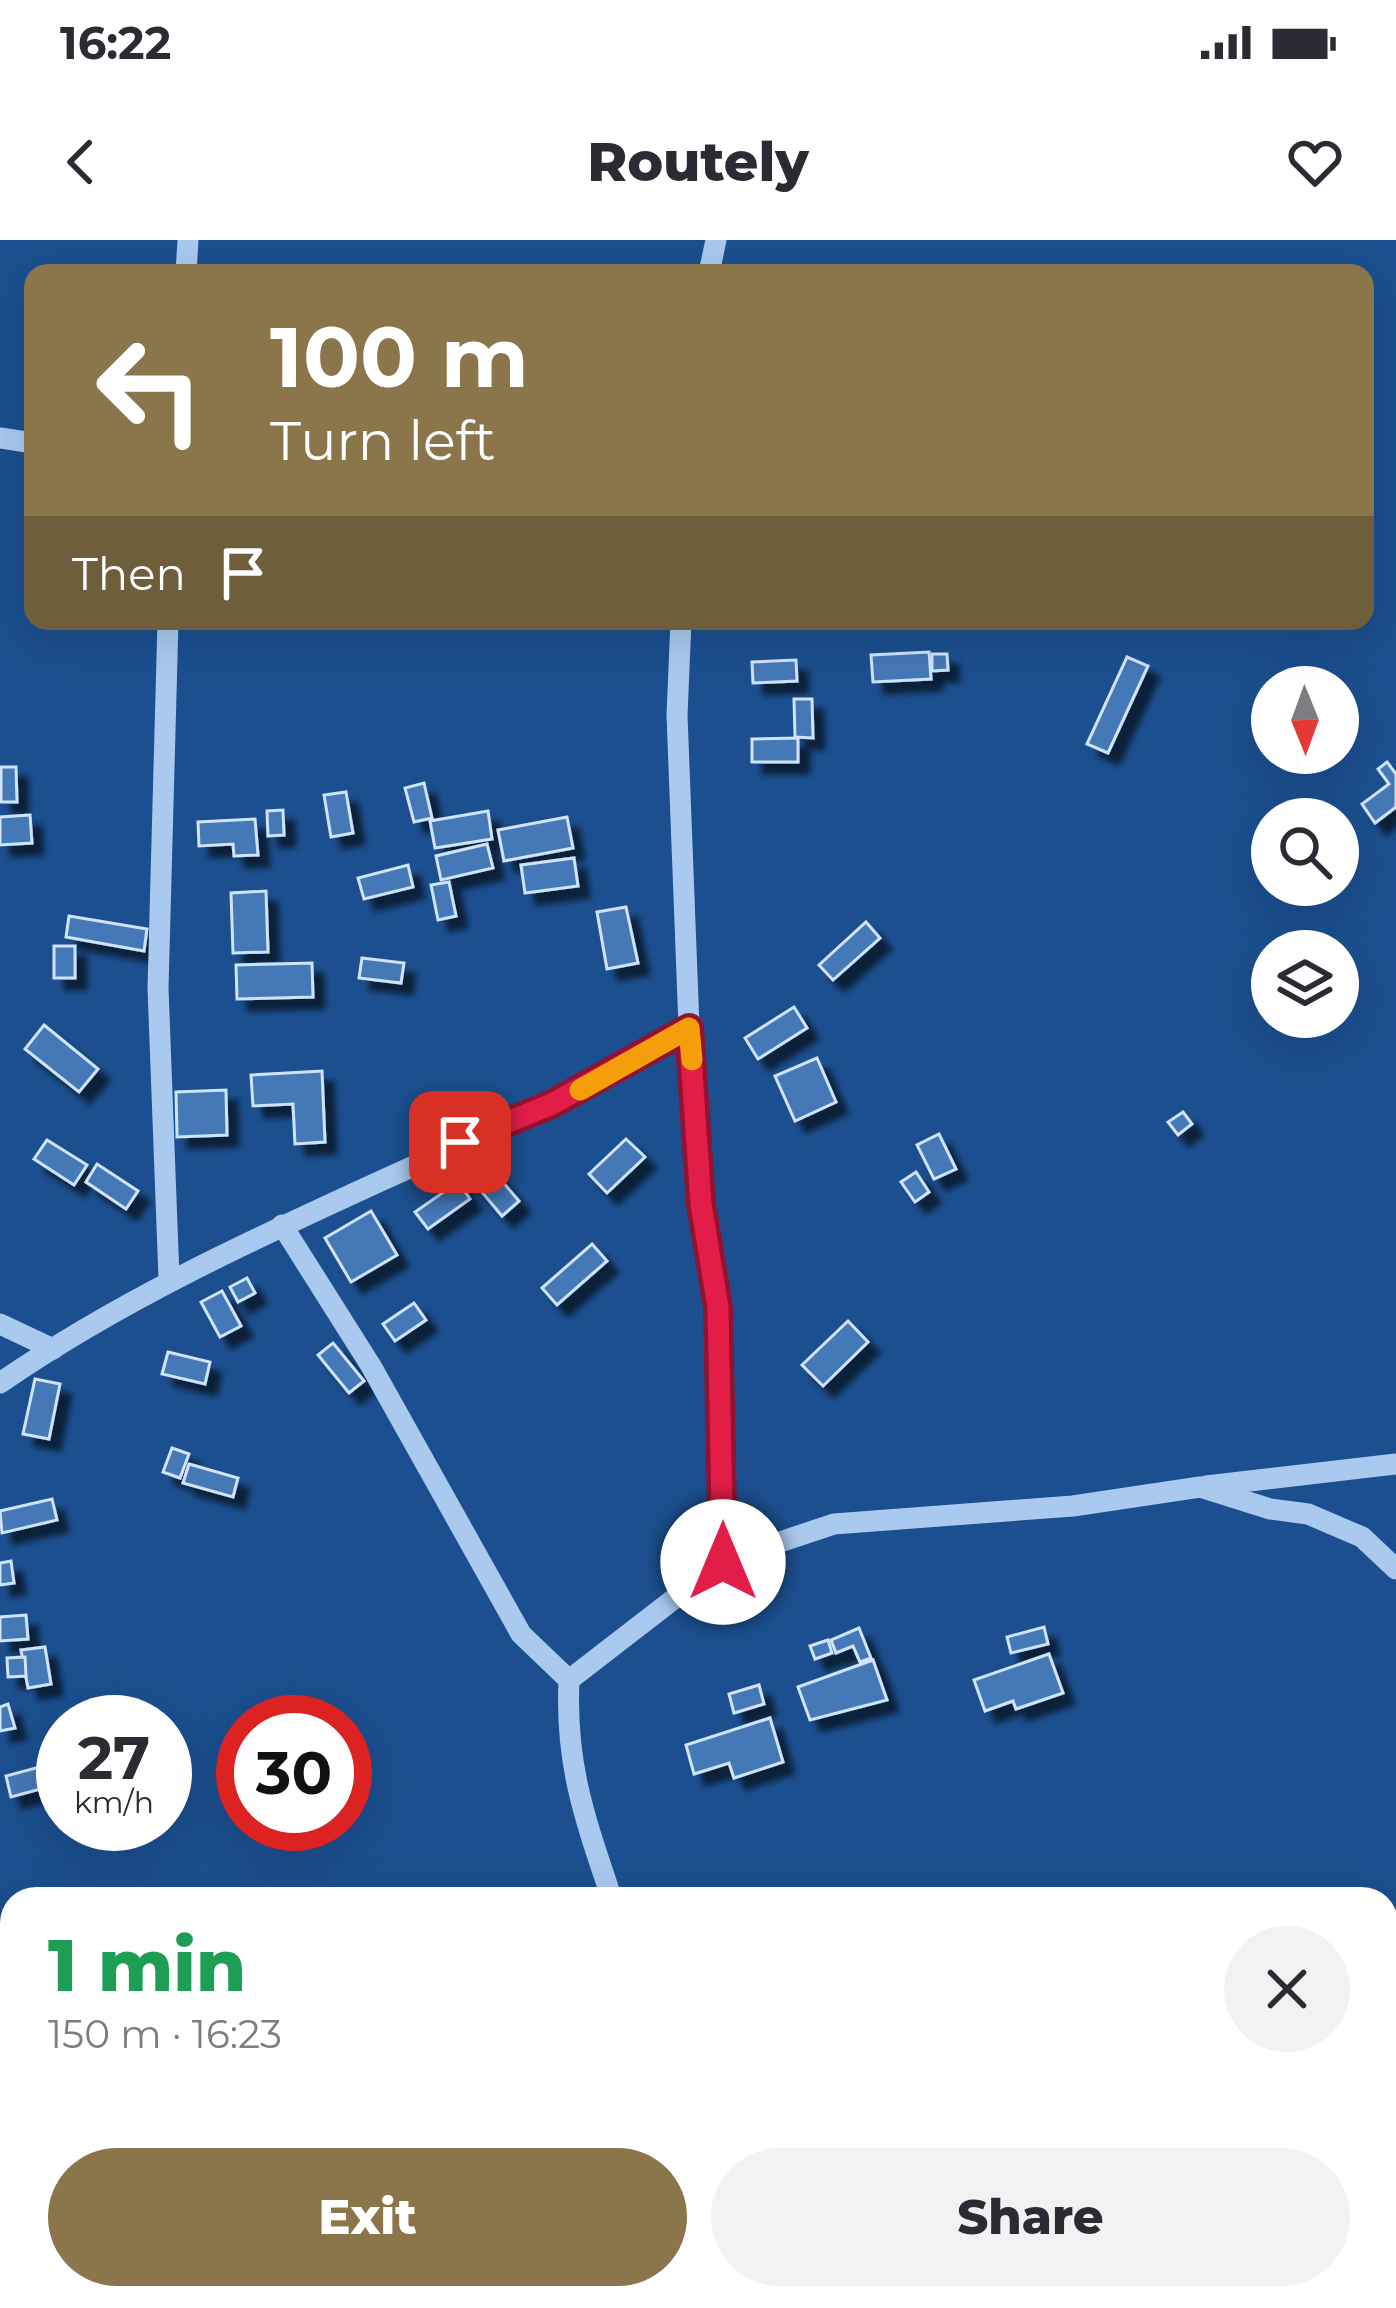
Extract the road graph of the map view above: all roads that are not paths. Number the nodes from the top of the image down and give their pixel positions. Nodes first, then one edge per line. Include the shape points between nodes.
1 (168, 630) edge
2 (681, 630) edge
3 (689, 1028) junction
4 (282, 1225) junction
5 (169, 1278) junction
6 (0, 1324) edge
7 (53, 1348) junction
8 (0, 1383) edge
9 (1396, 1464) edge
10 (1200, 1487) junction
11 (723, 1562) junction
12 (1396, 1569) edge
13 (569, 1679) junction
14 (608, 1887) edge

1 - 5 street via 158,988
2 - 3 street via 676,716
3 - 4 street via 552,1104
3 - 11 street via 701,1204 718,1307
4 - 5 street
4 - 13 street via 521,1634
5 - 7 street
6 - 7 street
7 - 8 street
9 - 10 street
10 - 11 street via 1072,1506 834,1523
10 - 12 street via 1308,1514 1362,1537
11 - 13 street
13 - 14 street via 574,1787

